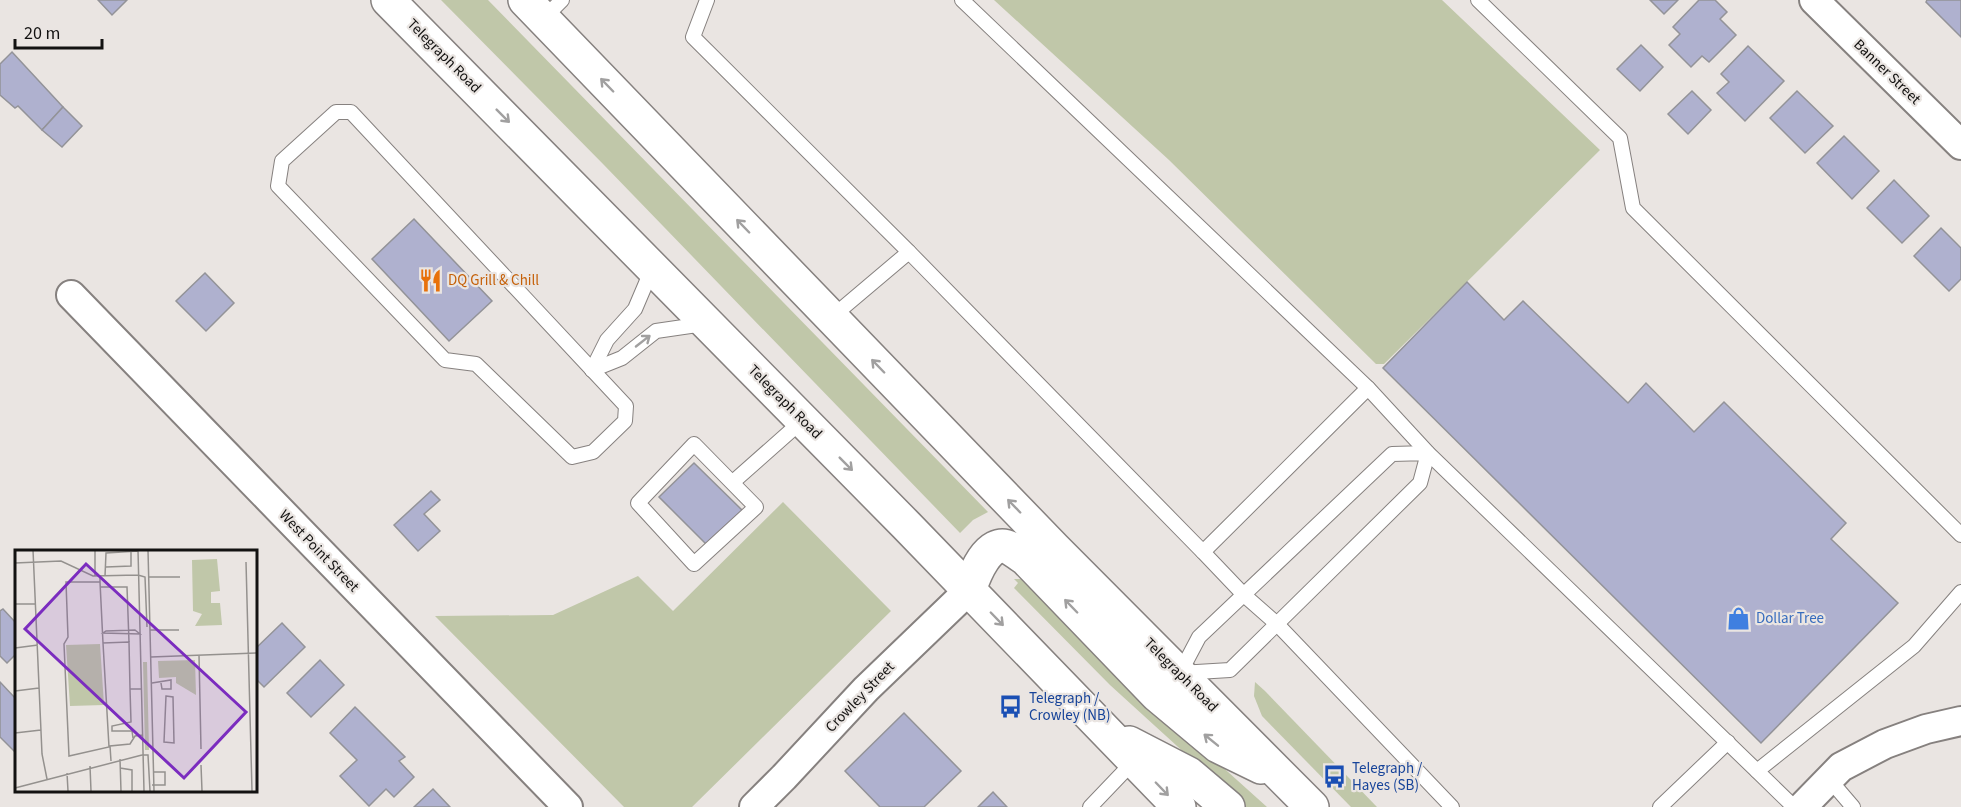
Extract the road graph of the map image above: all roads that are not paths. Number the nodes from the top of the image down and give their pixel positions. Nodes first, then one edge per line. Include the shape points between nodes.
1 (388, 0) edge
2 (707, 0) edge
3 (962, 0) edge
4 (1478, 0) edge
5 (1814, 0) edge
6 (543, 6) edge
7 (1961, 145) edge
8 (909, 252) junction
9 (652, 268) junction
10 (71, 295) dead end
11 (831, 317) junction
12 (707, 323) junction
13 (592, 370) junction
14 (1368, 388) junction
15 (803, 420) junction
16 (1428, 453) junction
17 (733, 482) junction
18 (1961, 535) edge
19 (1203, 552) junction
20 (969, 590) junction
21 (1961, 592) edge
22 (1244, 595) junction
23 (1277, 624) junction
24 (1180, 673) junction
25 (1961, 721) edge
26 (1104, 729) junction
27 (1728, 742) junction
28 (1134, 761) junction
29 (1757, 771) junction
30 (1282, 777) junction
31 (1829, 779) junction
32 (568, 807) edge
33 (754, 807) edge
34 (1090, 807) edge
35 (1179, 807) edge
36 (1228, 807) edge
37 (1312, 807) edge
38 (1452, 807) edge
39 (1660, 807) edge
40 (1794, 807) edge
41 (1802, 807) edge
42 (1853, 807) edge

1 -> 9 main road, Telegraph Road
2 - 8 lane via 693,37
3 - 14 lane
4 - 18 lane via 1620,138 1633,208
5 - 7 street, Banner Street
11 -> 6 main road, Telegraph Road
8 - 11 lane
8 - 19 lane
9 - 12 main road, Telegraph Road
9 - 13 lane via 635,309 607,340
10 - 32 street, West Point Street
24 -> 11 main road, Telegraph Road
13 -> 12 lane via 622,358 656,331
12 - 15 main road, Telegraph Road
13 - 13 lane via 351,112 336,112 282,161 278,186 445,360 476,364 572,457 592,452 624,421 626,406
14 - 16 lane
14 - 19 lane
15 - 17 lane
15 -> 20 main road, Telegraph Road
16 - 22 lane via 1392,454
16 - 23 lane via 1420,483
16 - 27 lane
17 - 17 lane via 756,507 694,564 638,503 694,444
19 - 22 lane
20 -> 26 main road, Telegraph Road
30 -> 20 main road via 1218,747 1158,695 1026,559 1009,547 992,550 977,566
20 - 33 street, Crowley Street via 866,689
21 - 29 lane via 1914,646
22 - 23 lane
22 - 24 lane via 1199,637
23 - 24 lane via 1230,670
23 - 38 lane
24 - 30 main road, Telegraph Road
25 - 31 street via 1886,744 1841,767
26 - 28 main road, Telegraph Road
26 - 36 main road via 1189,774
27 - 29 lane
27 - 39 lane
28 - 34 lane
28 -> 35 main road, Telegraph Road
29 - 40 lane
30 - 37 main road, Telegraph Road
31 - 41 street
31 - 42 lane

